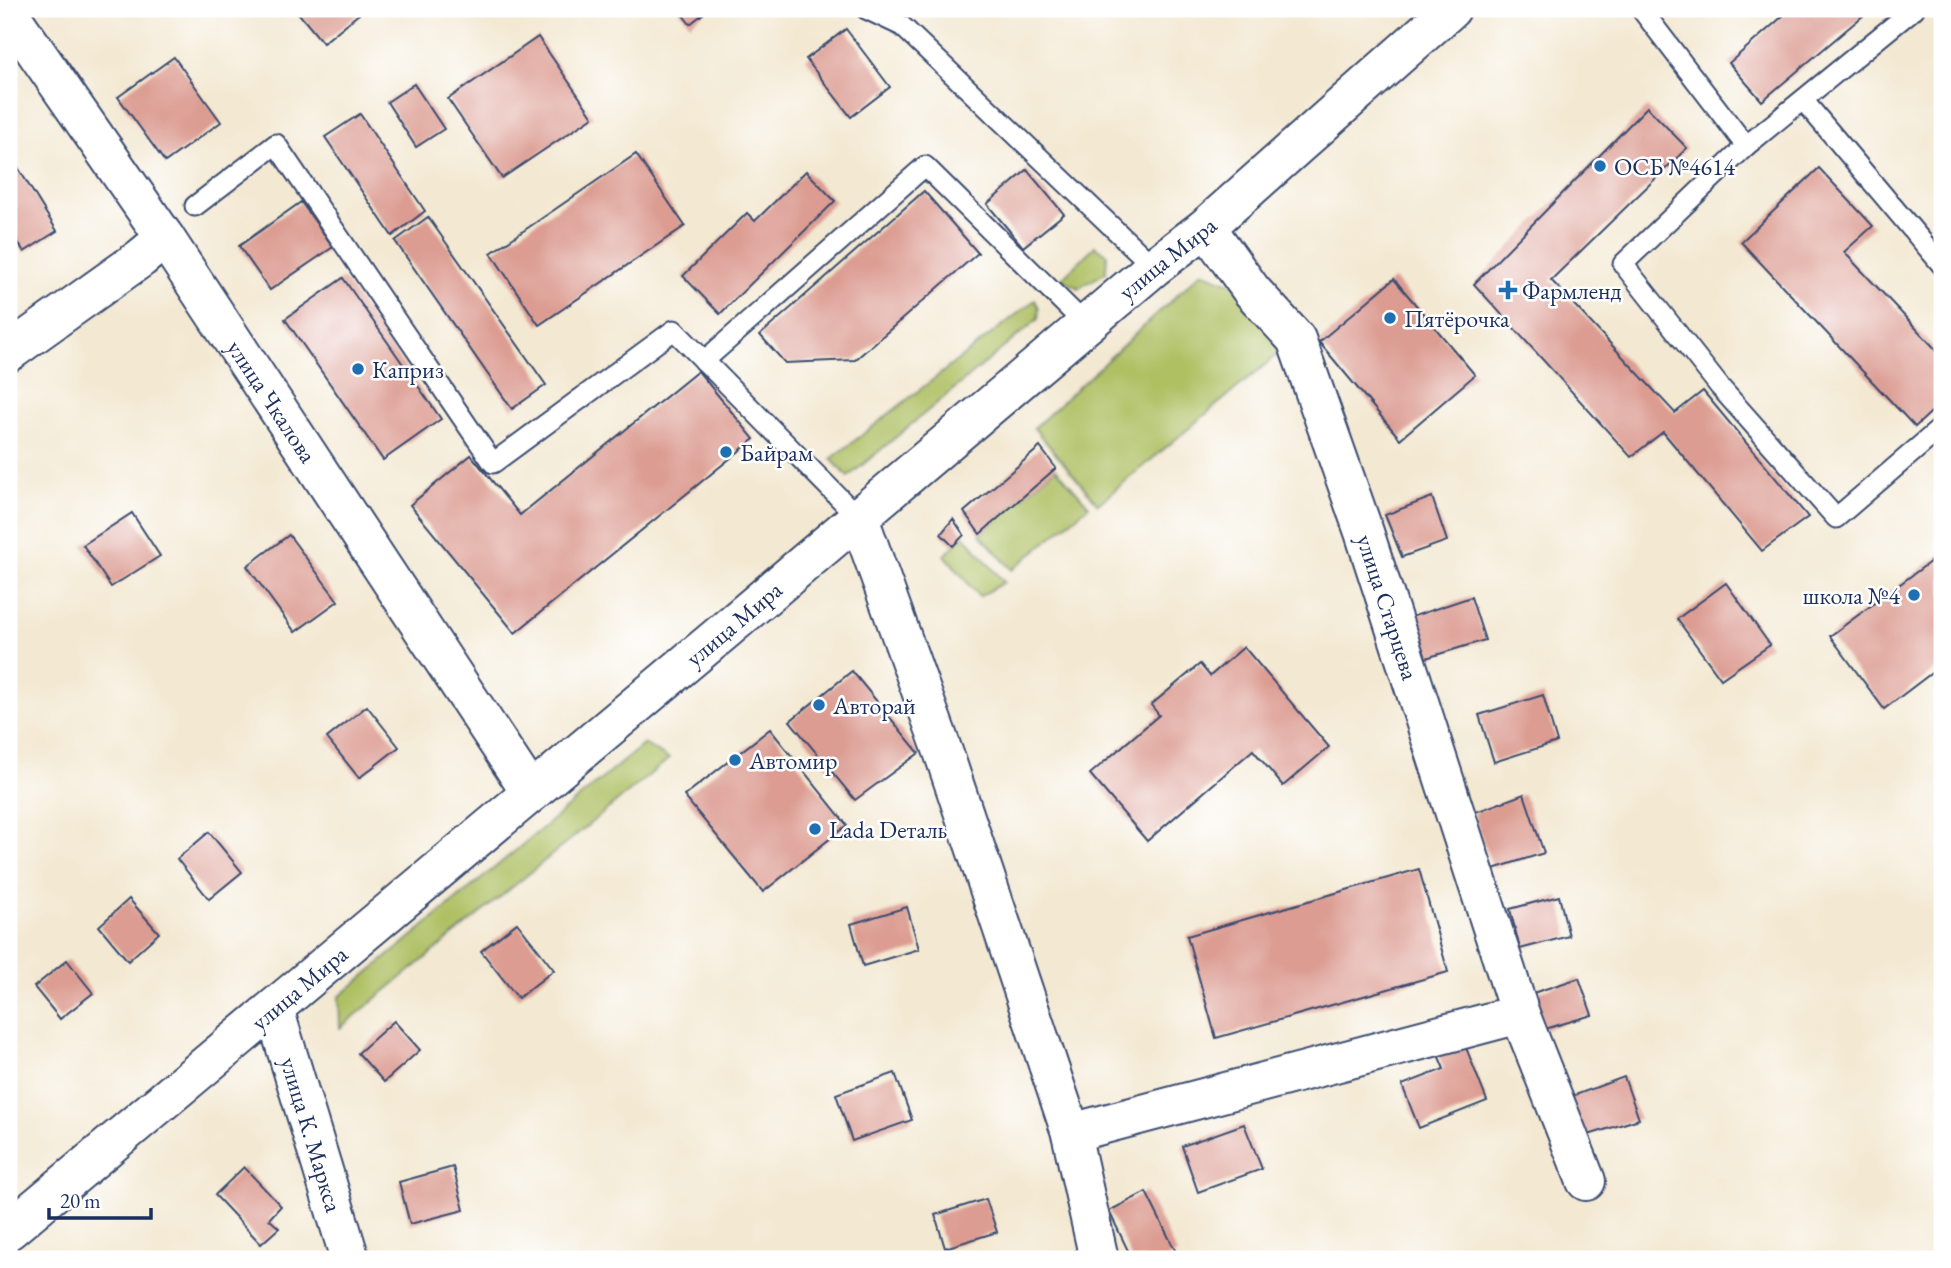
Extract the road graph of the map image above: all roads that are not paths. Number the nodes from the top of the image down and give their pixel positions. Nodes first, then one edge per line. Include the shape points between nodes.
1 (866, 9) edge
2 (1451, 9) edge
3 (1642, 9) edge
4 (1914, 9) edge
5 (9, 13) edge
6 (1803, 100) junction
7 (1746, 146) junction
8 (195, 206) dead end
9 (1206, 227) junction
10 (165, 238) junction
11 (1942, 265) edge
12 (1154, 267) junction
13 (1086, 325) junction
14 (9, 352) edge
15 (704, 361) junction
16 (1942, 427) edge
17 (859, 518) junction
18 (531, 793) junction
19 (274, 1009) junction
20 (1520, 1014) junction
21 (1071, 1133) junction
22 (1586, 1181) dead end
23 (9, 1230) edge
24 (350, 1259) edge
25 (1099, 1259) edge

1 - 12 lane via 902,26
2 - 9 street, улица Мира
3 - 7 lane
4 - 6 lane
5 - 10 street, улица Чкалова
6 - 7 lane
6 - 11 lane
7 - 16 lane via 1623,264 1720,387 1836,518
8 - 15 lane via 276,144 493,463 674,330
9 - 12 street, улица Мира
9 - 20 street, улица Старцева via 1252,291 1296,339 1364,532
10 - 14 street
10 - 18 street, улица Чкалова
12 - 13 street, улица Мира
13 - 15 lane via 925,166
13 - 17 street, улица Мира
15 - 17 lane
17 - 18 street, улица Мира
17 - 21 street
18 - 19 street, улица Мира
19 - 23 street, улица Мира
19 - 24 street, улица К. Маркса
20 - 21 street
20 - 22 street, улица Старцева
21 - 25 street

